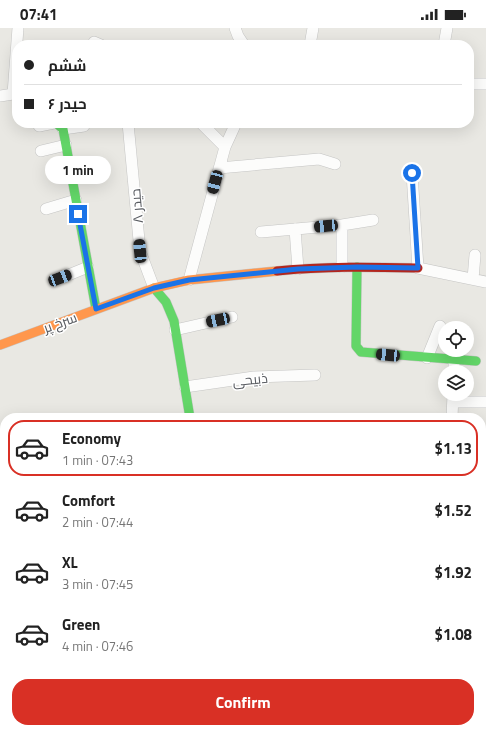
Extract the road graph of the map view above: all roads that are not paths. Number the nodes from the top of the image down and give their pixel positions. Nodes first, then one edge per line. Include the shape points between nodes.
1 (18, 28) edge
2 (235, 28) edge
3 (313, 28) edge
4 (447, 28) edge
5 (17, 40) edge
6 (241, 40) edge
7 (311, 40) edge
8 (445, 40) edge
9 (474, 84) edge
10 (486, 84) edge
11 (12, 94) edge
12 (0, 96) edge
13 (59, 128) edge
14 (128, 128) edge
15 (206, 128) edge
16 (234, 128) edge
17 (66, 145) junction
18 (225, 147) junction
19 (41, 151) dead end
20 (335, 164) dead end
21 (219, 168) junction
22 (412, 173) dead end
23 (76, 200) junction
24 (46, 209) dead end
25 (373, 220) dead end
26 (342, 225) junction
27 (295, 229) junction
28 (261, 232) dead end
29 (475, 255) dead end
30 (88, 267) junction
31 (342, 267) junction
32 (357, 267) junction
33 (418, 268) junction
34 (298, 269) junction
35 (60, 278) dead end
36 (473, 279) junction
37 (189, 280) junction
38 (486, 282) edge
39 (154, 288) junction
40 (96, 309) junction
41 (232, 317) dead end
42 (175, 330) junction
43 (438, 331) edge
44 (0, 344) edge
45 (427, 358) junction
46 (454, 360) junction
47 (476, 361) dead end
48 (454, 365) edge
49 (315, 374) dead end
50 (185, 387) junction
51 (453, 401) edge
52 (474, 401) edge
53 (486, 402) edge
54 (189, 413) edge
55 (452, 413) edge

1 - 5 street
2 - 6 street
3 - 7 street
4 - 8 street
9 - 10 street
11 - 12 street
13 - 17 street
14 - 39 street, حیدر ۸ via 140,251
15 - 18 street
16 - 18 street
17 - 19 street
17 - 23 street
18 - 21 street
20 - 21 street via 319,159
21 - 37 street
22 - 33 street
23 - 24 street
23 - 30 street
25 - 26 street
26 - 27 street
26 - 31 street
27 - 28 street
27 - 34 street
29 - 36 street
30 - 35 street
30 - 40 street
31 - 32 street, سرخ پر
31 - 34 street, سرخ پر
32 - 33 street, سرخ پر
32 - 45 street via 356,346 362,352
33 - 36 street
34 - 37 street, سرخ پر
36 - 38 street
37 - 39 street, سرخ پر
39 - 40 street, سرخ پر
39 - 42 street via 166,302
40 - 44 street, سرخ پر
41 - 42 street
42 - 50 street
43 - 45 street
45 - 46 street
46 - 47 street
46 - 48 street
49 - 50 street, ذبیحی via 254,378
50 - 54 street
51 - 55 street
52 - 53 street

